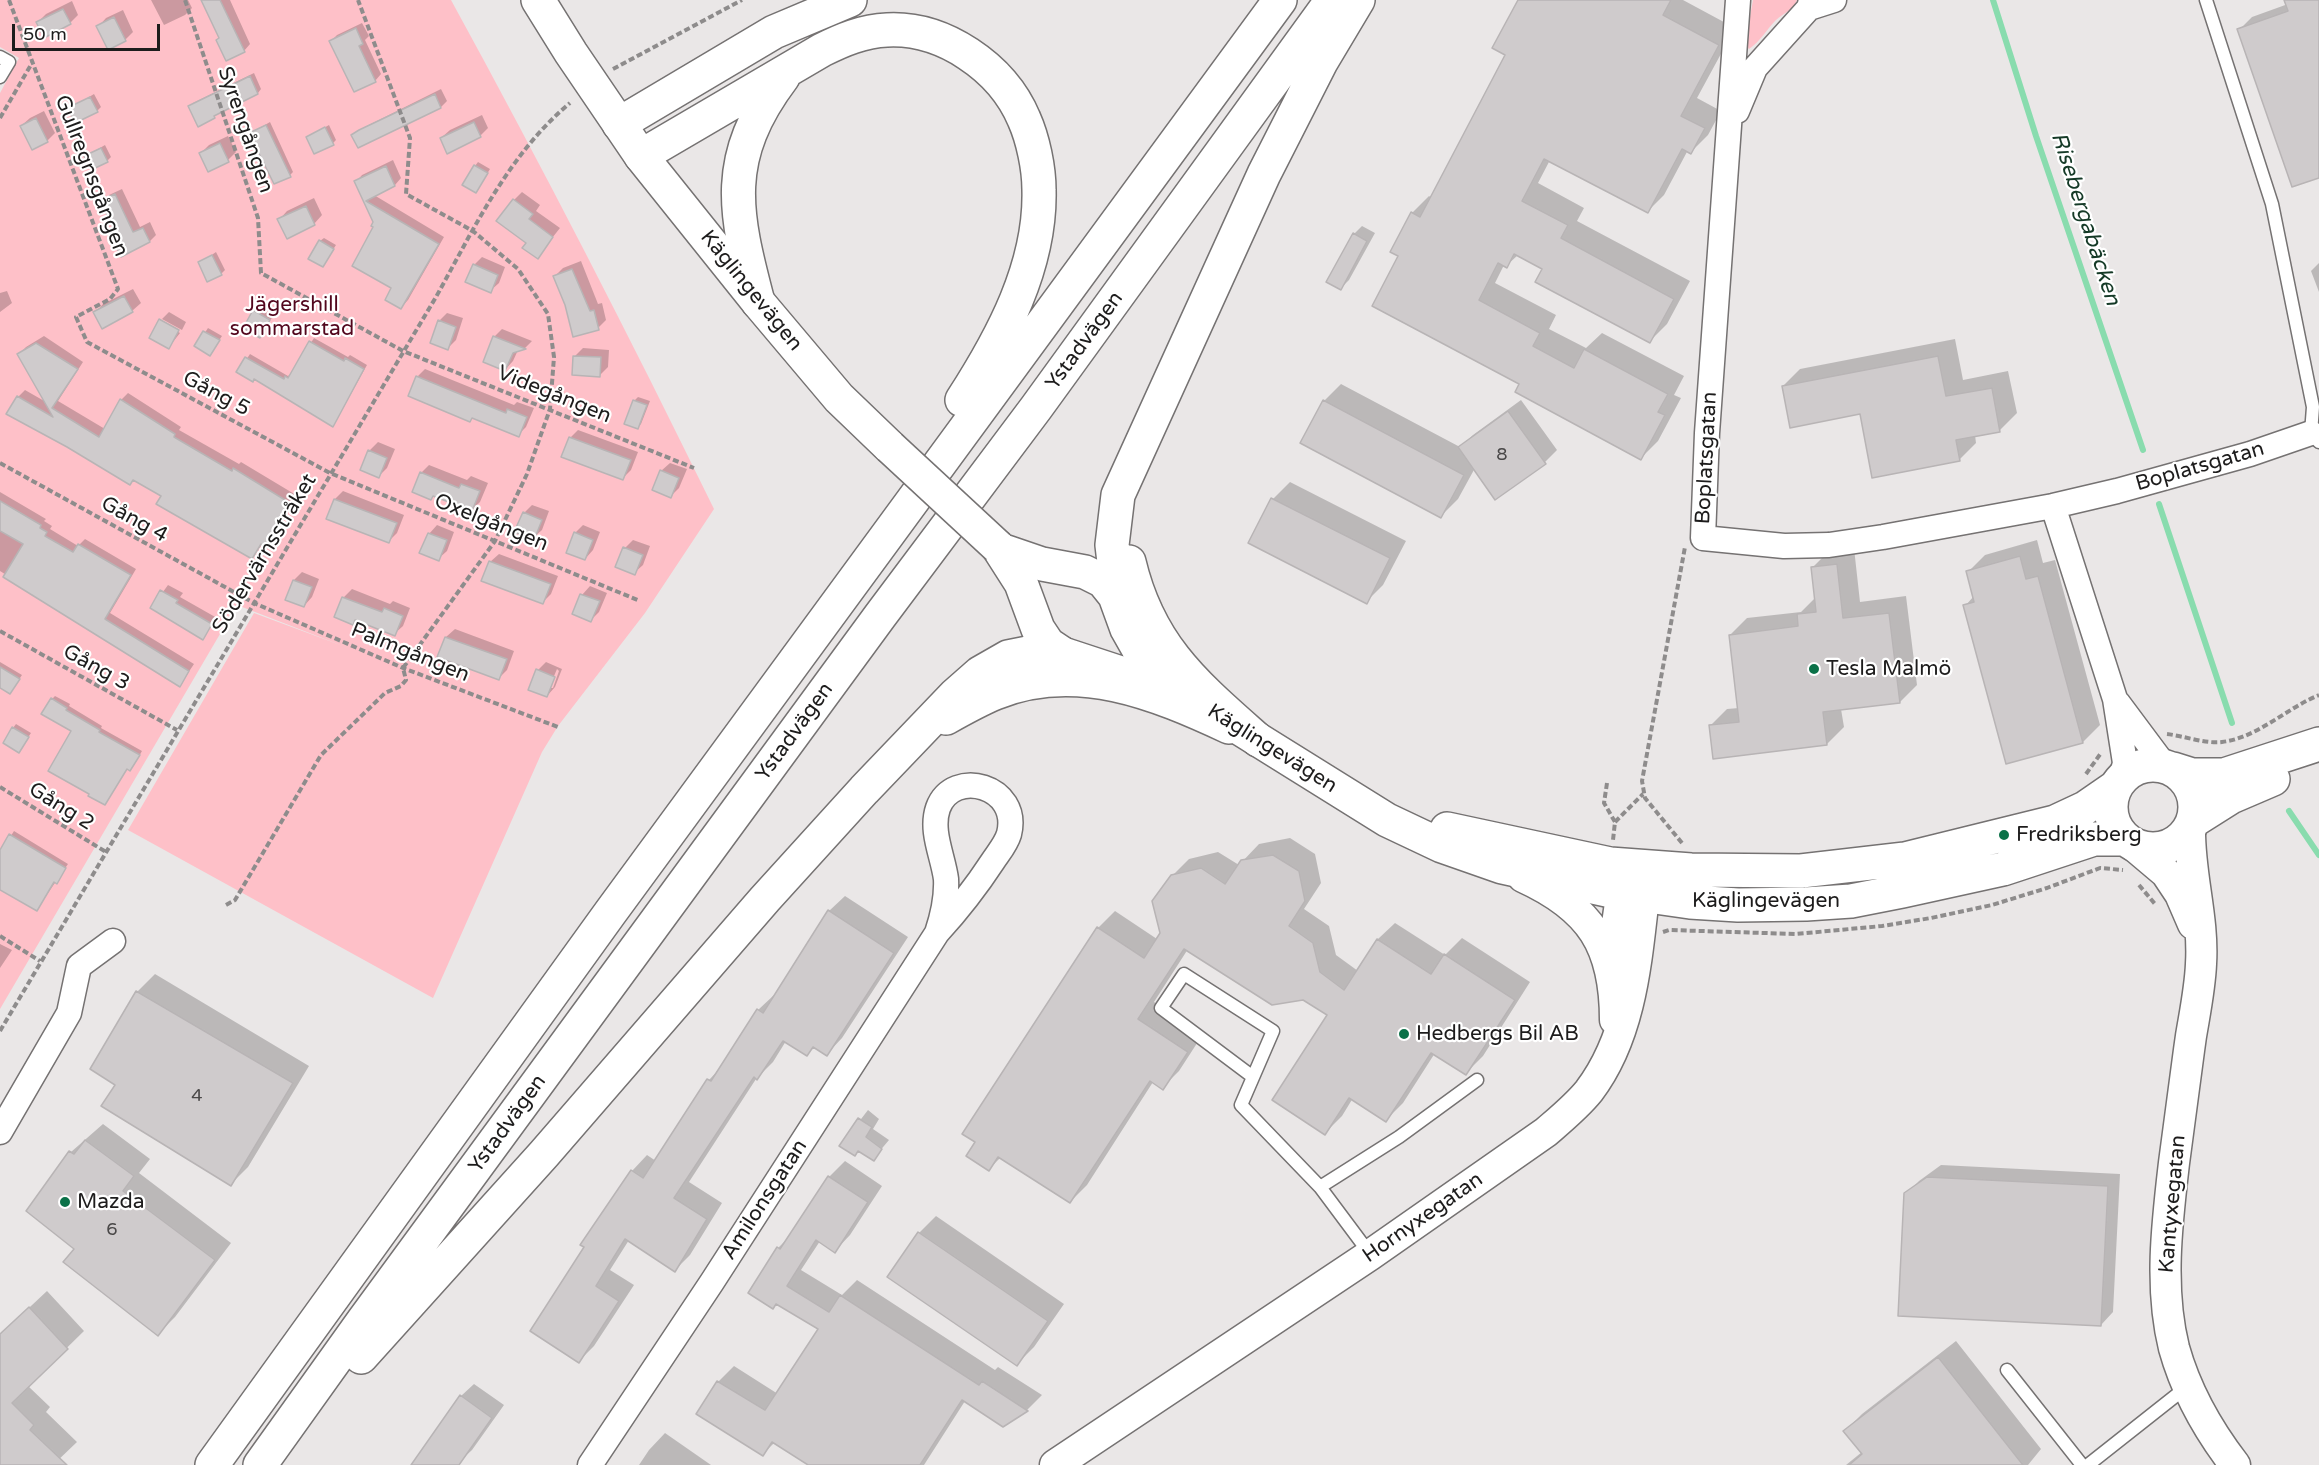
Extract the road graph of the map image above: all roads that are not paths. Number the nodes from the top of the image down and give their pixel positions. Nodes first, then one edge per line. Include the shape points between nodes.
1 (538, 0) edge
2 (850, 0) edge
3 (1280, 0) edge
4 (1332, 0) edge
5 (1358, 0) edge
6 (1738, 0) edge
7 (1834, 0) edge
8 (2206, 0) edge
9 (1810, 4) edge
10 (0, 57) edge
11 (788, 71) junction
12 (0, 77) edge
13 (619, 124) junction
14 (1728, 133) junction
15 (641, 156) junction
16 (758, 302) junction
17 (1152, 423) junction
18 (2315, 438) edge
19 (2053, 506) junction
20 (999, 549) junction
21 (1119, 606) junction
22 (827, 617) junction
23 (1065, 654) junction
24 (2115, 699) junction
25 (1196, 701) junction
26 (921, 732) junction
27 (1258, 740) junction
28 (2319, 744) edge
29 (2319, 758) edge
30 (2169, 767) junction
31 (2118, 783) junction
32 (1348, 797) junction
33 (2191, 825) junction
34 (2130, 853) junction
35 (1502, 867) junction
36 (1635, 880) junction
37 (937, 933) junction
38 (113, 941) dead end
39 (2201, 965) junction
40 (1610, 974) junction
41 (1612, 1052) junction
42 (1253, 1077) junction
43 (1477, 1080) dead end
44 (0, 1132) edge
45 (1320, 1187) junction
46 (1370, 1255) junction
47 (2007, 1370) dead end
48 (2188, 1386) junction
49 (212, 1465) edge
50 (260, 1465) edge
51 (268, 1465) edge
52 (590, 1465) edge
53 (1055, 1465) edge
54 (2082, 1465) edge
55 (2088, 1465) edge
56 (2235, 1465) edge

1 - 13 main road, Käglingevägen
2 - 13 main road via 774,32
3 - 22 main road, Ystadvägen
4 - 50 main road, Ystadvägen
5 - 17 main road via 1320,62 1264,174
6 - 14 street, Boplatsgatan
7 - 9 street
8 - 18 lane via 2272,204 2313,407
9 - 14 street, Boplatsgatan via 1755,68
10 - 12 lane via 9,62
11 - 15 main road
11 - 16 main road via 754,123 738,181 741,239
11 - 22 main road via 841,40 861,34 887,30 938,38 976,59 1011,96 1024,118 1039,189 1028,267 1010,316 978,375 849,566
13 - 15 main road, Käglingevägen
14 - 19 street, Boplatsgatan via 1703,538 1784,546 1829,545
15 - 16 main road, Käglingevägen
16 - 20 main road, Käglingevägen, bridge via 839,398
17 - 21 main road via 1118,495 1114,514 1112,545
17 - 27 main road via 1127,510 1127,552 1138,597 1172,657 1206,694
18 - 19 street, Boplatsgatan
19 - 24 street
20 - 21 main road, Käglingevägen via 1095,576 1110,588
20 - 23 main road, Käglingevägen via 1021,583 1043,638
21 - 23 main road via 1116,628 1100,649 1084,655
21 - 25 main road, Käglingevägen via 1140,652
22 - 49 main road, Ystadvägen
23 - 25 main road, Käglingevägen
23 - 26 main road via 1021,653 999,661 968,682
24 - 30 street
24 - 31 street via 2125,763
25 - 27 main road, Käglingevägen
26 - 27 main road via 996,692 1041,681 1078,679 1154,695
26 - 51 main road via 765,898
27 - 32 main road, Käglingevägen
28 - 30 main road via 2224,775 2192,775
29 - 33 main road via 2231,797
30 - 31 main road via 2142,765
30 - 33 main road via 2191,788 2195,805
31 - 34 main road via 2110,811
31 - 36 main road, Käglingevägen via 2085,808 2055,822 1905,859 1801,871 1691,870
32 - 35 main road, Käglingevägen via 1442,846
32 - 36 main road, Käglingevägen via 1445,828 1610,864
33 - 34 main road via 2171,846
33 - 39 street, Kantyxegatan
34 - 36 main road, Käglingevägen via 2094,839 2003,868 1851,901 1806,904 1690,902
34 - 39 street, Kantyxegatan via 2166,873 2180,894 2193,923
35 - 36 main road, Käglingevägen via 1556,880
35 - 40 street via 1547,888 1578,912 1593,927
36 - 40 street
36 - 41 street, Hornyxegatan via 1630,994
37 - 37 street, Amilonsgatan via 972,894 1006,841 1008,808 991,789 961,787 945,796 939,806 935,825 946,896
37 - 52 street, Amilonsgatan
38 - 44 street via 80,966 69,1013
39 - 48 street, Kantyxegatan via 2165,1254 2174,1348
40 - 41 street via 1615,999
41 - 46 street, Hornyxegatan via 1587,1092 1546,1132
42 - 42 lane via 1273,1031 1184,974 1161,1008
42 - 45 lane via 1241,1105
43 - 45 lane via 1399,1137
45 - 46 lane
46 - 53 street, Hornyxegatan
47 - 54 lane
48 - 55 lane
48 - 56 street, Kantyxegatan via 2203,1419

